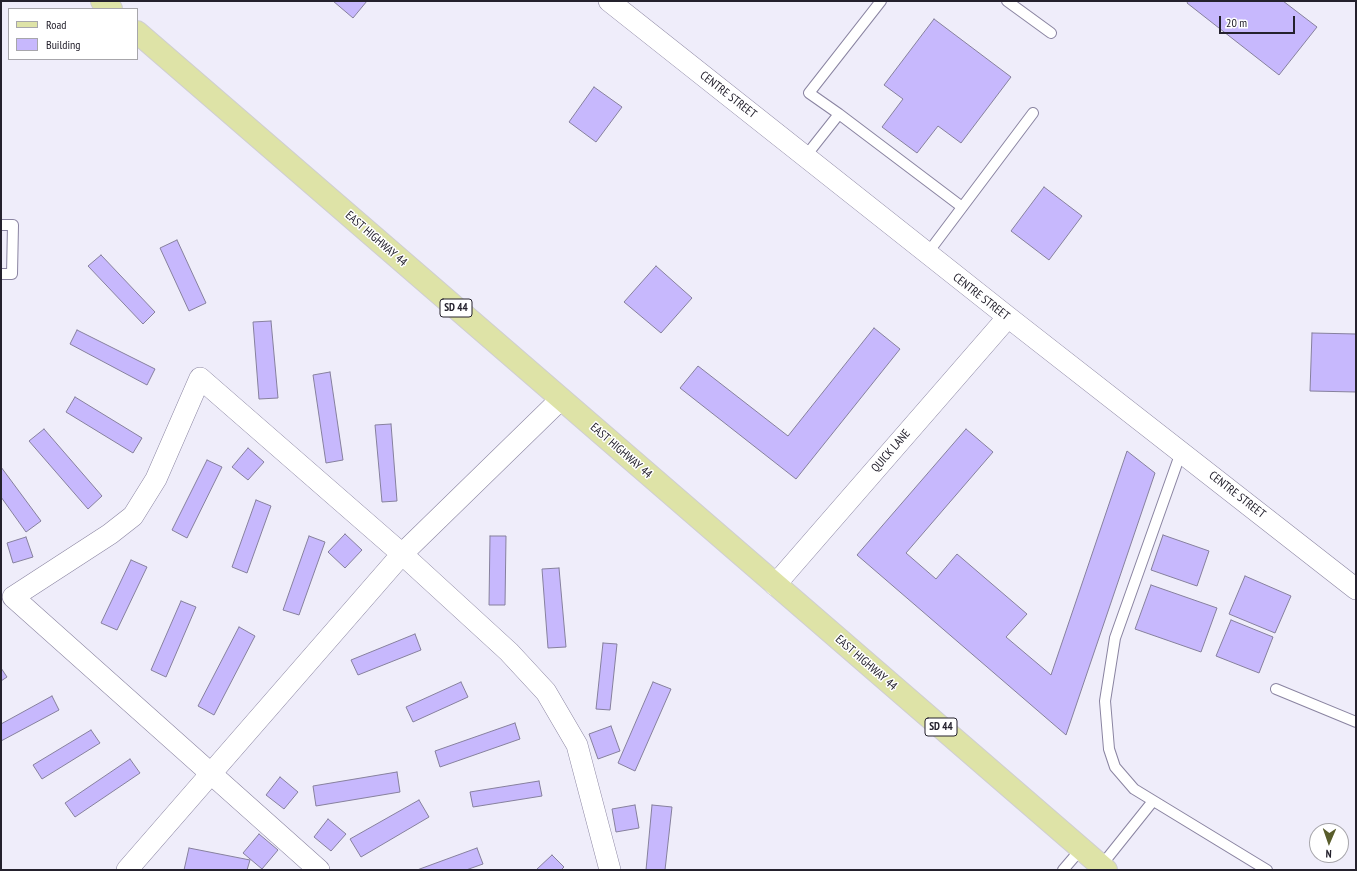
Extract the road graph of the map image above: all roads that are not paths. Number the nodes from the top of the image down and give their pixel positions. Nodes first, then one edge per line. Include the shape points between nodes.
1 (102, 1) edge
2 (609, 1) edge
3 (881, 1) edge
4 (1007, 1) edge
5 (110, 8) edge
6 (138, 33) edge
7 (1051, 33) dead end
8 (1033, 113) dead end
9 (839, 114) junction
10 (805, 156) junction
11 (962, 207) junction
12 (1, 225) edge
13 (927, 254) junction
14 (1, 274) edge
15 (1008, 317) junction
16 (561, 399) junction
17 (1181, 452) junction
18 (402, 554) junction
19 (775, 585) junction
20 (1356, 589) edge
21 (1276, 689) dead end
22 (1356, 722) edge
23 (211, 773) junction
24 (1153, 801) junction
25 (1081, 848) junction
26 (1104, 868) edge
27 (127, 870) edge
28 (319, 870) edge
29 (610, 870) edge
30 (1063, 870) edge
31 (1267, 870) edge

1 - 5 main road
2 - 10 street, CENTRE STREET
3 - 9 lane via 809,94
4 - 7 lane
6 - 16 main road, EAST HIGHWAY 44 / SD 44
8 - 11 lane
9 - 10 lane
9 - 11 lane
10 - 13 street, CENTRE STREET
11 - 13 lane
12 - 14 lane via 13,225 12,274
13 - 15 street, CENTRE STREET
15 - 17 street, CENTRE STREET
15 - 19 street, QUICK LANE
16 - 18 street
16 - 19 main road, EAST HIGHWAY 44 / SD 44
17 - 20 street, CENTRE STREET
17 - 24 lane via 1115,638 1105,701 1108,749 1115,767 1134,789
18 - 23 street
18 - 23 street via 200,378 156,479 133,516 110,534 12,597
18 - 29 street via 509,652 546,692 577,745
19 - 25 main road, EAST HIGHWAY 44 / SD 44
21 - 22 lane
23 - 27 street
23 - 28 street
24 - 26 lane
24 - 31 lane
25 - 26 main road, EAST HIGHWAY 44 / SD 44
25 - 30 lane

